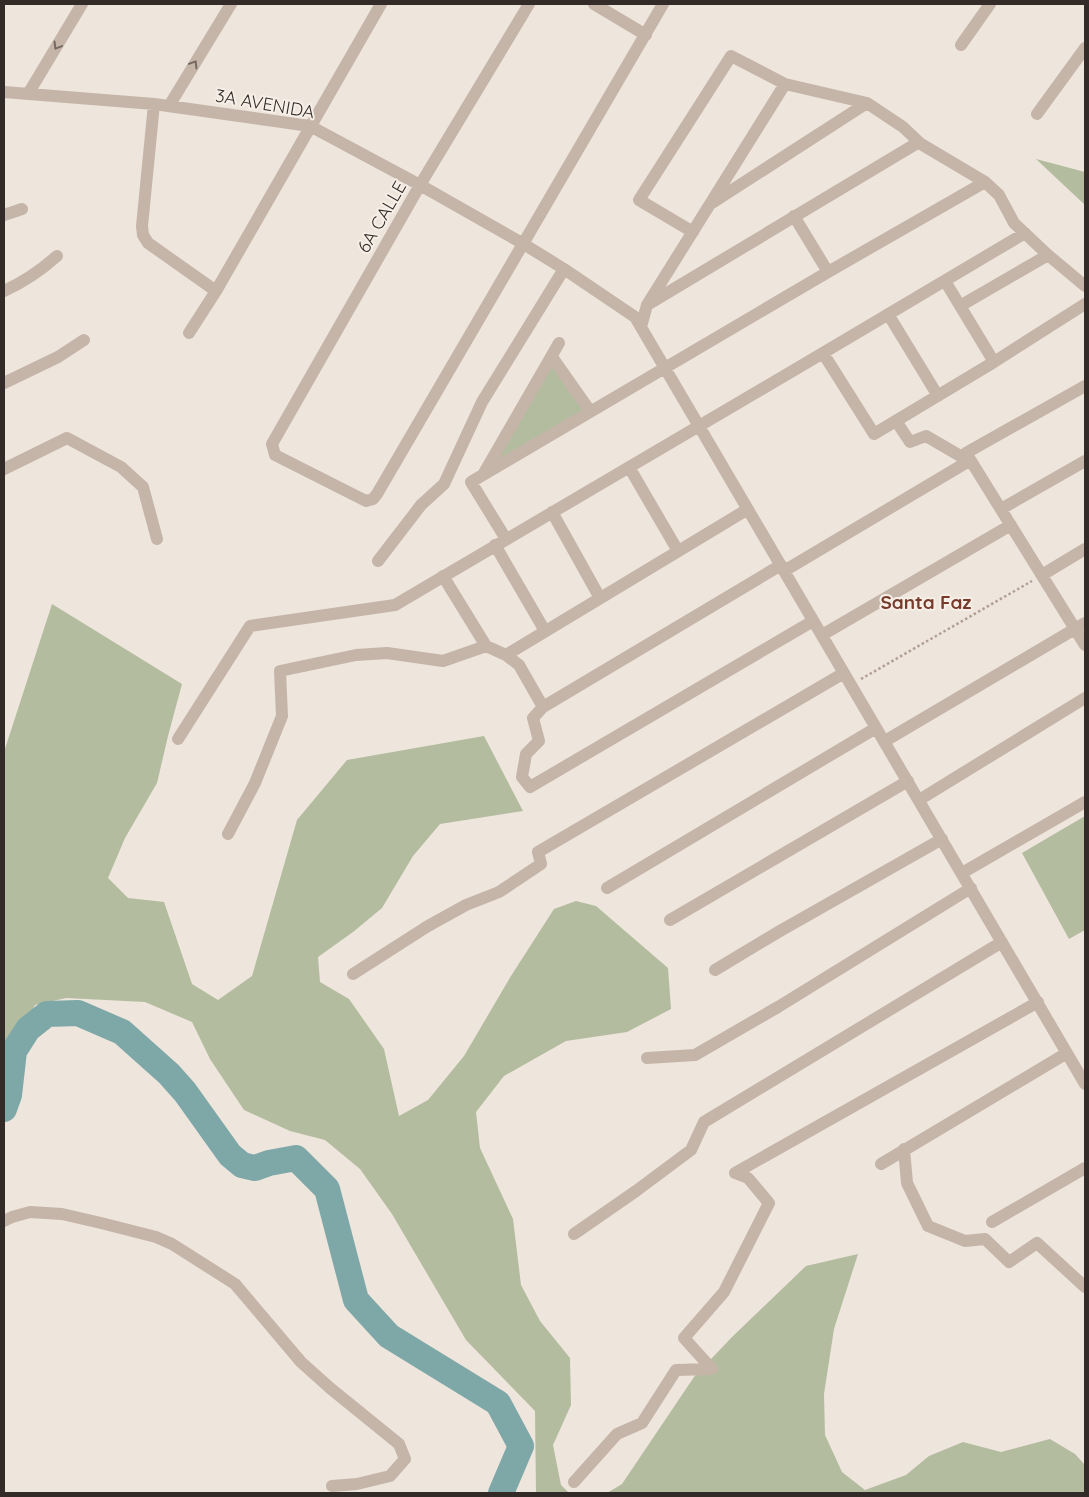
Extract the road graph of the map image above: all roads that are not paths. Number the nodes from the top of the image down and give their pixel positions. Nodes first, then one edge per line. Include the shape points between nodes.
1 (82, 4) edge
2 (231, 4) edge
3 (381, 4) edge
4 (529, 4) edge
5 (594, 4) edge
6 (663, 4) edge
7 (990, 4) edge
8 (646, 35) junction
9 (961, 45) dead end
10 (1085, 48) edge
11 (785, 84) junction
12 (4, 92) edge
13 (28, 94) junction
14 (867, 103) junction
15 (154, 104) junction
16 (169, 106) junction
17 (1037, 114) dead end
18 (310, 126) junction
19 (919, 142) junction
20 (986, 182) junction
21 (420, 185) junction
22 (709, 205) junction
23 (22, 210) dead end
24 (4, 215) edge
25 (794, 216) junction
26 (693, 232) junction
27 (1024, 233) junction
28 (522, 243) junction
29 (1048, 255) junction
30 (57, 256) dead end
31 (564, 269) junction
32 (828, 272) junction
33 (945, 281) junction
34 (1085, 286) edge
35 (4, 291) edge
36 (216, 291) junction
37 (1085, 304) edge
38 (647, 305) junction
39 (960, 306) junction
40 (888, 314) junction
41 (641, 327) junction
42 (189, 333) dead end
43 (84, 340) dead end
44 (559, 343) dead end
45 (823, 353) junction
46 (552, 357) junction
47 (994, 362) junction
48 (664, 367) junction
49 (4, 383) edge
50 (1085, 386) edge
51 (938, 396) junction
52 (590, 411) junction
53 (896, 421) junction
54 (699, 426) junction
55 (970, 461) junction
56 (1085, 461) edge
57 (629, 467) junction
58 (4, 469) edge
59 (483, 476) junction
60 (748, 509) junction
61 (1001, 509) junction
62 (552, 512) junction
63 (1010, 524) junction
64 (157, 539) dead end
65 (501, 542) junction
66 (1085, 549) edge
67 (678, 551) junction
68 (378, 561) dead end
69 (782, 568) junction
70 (1042, 575) junction
71 (443, 576) junction
72 (600, 598) junction
73 (813, 621) junction
74 (1080, 625) edge
75 (545, 631) junction
76 (822, 635) junction
77 (1085, 645) edge
78 (486, 646) junction
79 (506, 655) junction
80 (844, 673) junction
81 (1085, 698) edge
82 (542, 707) junction
83 (876, 728) junction
84 (178, 739) dead end
85 (884, 741) junction
86 (908, 781) junction
87 (919, 800) junction
88 (1085, 802) edge
89 (228, 834) dead end
90 (942, 838) junction
91 (962, 873) junction
92 (607, 888) dead end
93 (971, 888) junction
94 (670, 920) dead end
95 (1002, 942) junction
96 (715, 970) dead end
97 (353, 974) dead end
98 (1038, 1002) junction
99 (1067, 1053) junction
100 (647, 1058) dead end
101 (1083, 1076) edge
102 (904, 1149) junction
103 (881, 1164) dead end
104 (1085, 1168) edge
105 (4, 1221) edge
106 (992, 1222) dead end
107 (574, 1234) dead end
108 (1085, 1287) edge
109 (574, 1482) dead end
110 (332, 1486) dead end

1 -> 13 street
16 -> 2 street
3 - 18 street
4 - 21 street, 6A CALLE
5 - 8 street
6 - 8 street
7 - 9 street
8 - 28 street
10 - 17 street
11 - 14 street
11 - 22 street
11 - 26 street via 731,56 639,200
12 - 13 street, 3A AVENIDA
13 - 15 street, 3A AVENIDA
14 - 19 street
14 - 22 street
15 - 16 street, 3A AVENIDA
15 - 36 street via 143,236 148,243
16 - 18 street, 3A AVENIDA
18 - 21 street, 3A AVENIDA
18 - 36 street
19 - 20 street
19 - 25 street
20 - 27 street via 999,195 1014,223
20 - 32 street
21 - 28 street, 3A AVENIDA
21 - 28 street, 6A CALLE via 272,444 275,455 366,501 373,499
22 - 26 street
23 - 24 street
25 - 32 street
25 - 38 street
26 - 38 street
27 - 29 street
27 - 33 street
28 - 31 street, 3A AVENIDA
29 - 34 street
29 - 39 street
30 - 35 street via 42,270
31 - 41 street, 3A AVENIDA via 635,317
31 - 68 street via 482,402 444,484 421,505
32 - 48 street
33 - 39 street
33 - 40 street
36 - 42 street
37 - 47 street
38 - 41 street
39 - 47 street
40 - 45 street
40 - 51 street
41 - 48 street, 3A AVENIDA
43 - 49 street via 58,357
44 - 46 street
45 - 53 street via 874,434
45 - 54 street
46 - 52 street
46 - 59 street
47 - 51 street
48 - 52 street
48 - 54 street, 3A AVENIDA
50 - 55 street via 966,453
51 - 53 street
52 - 59 street
53 - 55 street via 910,442 926,436
54 - 57 street
54 - 60 street, 3A AVENIDA
55 - 61 street
55 - 69 street
56 - 61 street
57 - 62 street
57 - 67 street
58 - 64 street via 67,438 121,467 143,487
59 - 65 street via 471,482
60 - 67 street
60 - 69 street, 3A AVENIDA
61 - 63 street
62 - 65 street
62 - 72 street
63 - 70 street
63 - 76 street
65 - 71 street
65 - 75 street
66 - 70 street
67 - 72 street
69 - 73 street, 3A AVENIDA
69 - 82 street
70 - 74 street
71 - 78 street
71 - 84 street via 395,605 250,626
72 - 75 street
73 - 76 street, 3A AVENIDA
73 - 82 street via 530,787 522,776 526,754 539,742 533,718
74 - 77 street
74 - 85 street
75 - 79 street
76 - 80 street, 3A AVENIDA
78 - 79 street
78 - 89 street via 443,661 387,654 356,655 280,671 282,716 255,783
79 - 82 street via 519,665
80 - 83 street, 3A AVENIDA
80 - 97 street via 538,852 541,864 499,892 466,905
81 - 87 street
83 - 85 street, 3A AVENIDA
83 - 92 street
85 - 86 street, 3A AVENIDA
86 - 87 street, 3A AVENIDA
86 - 94 street
87 - 90 street, 3A AVENIDA
88 - 91 street
90 - 91 street, 3A AVENIDA
90 - 96 street
91 - 93 street, 3A AVENIDA
93 - 95 street, 3A AVENIDA
93 - 100 street via 695,1055
95 - 98 street, 3A AVENIDA
95 - 107 street via 704,1122 691,1150
98 - 99 street, 3A AVENIDA
98 - 109 street via 735,1173 748,1178 769,1203 724,1292 684,1338 712,1369 676,1370 642,1423 617,1434
99 - 101 street, 3A AVENIDA
99 - 102 street
102 - 103 street
102 - 108 street via 908,1183 928,1226 965,1241 985,1239 1009,1262 1037,1243
104 - 106 street
105 - 110 street via 30,1212 62,1214 138,1232 172,1244 235,1284 301,1362 399,1444 405,1459 390,1476

